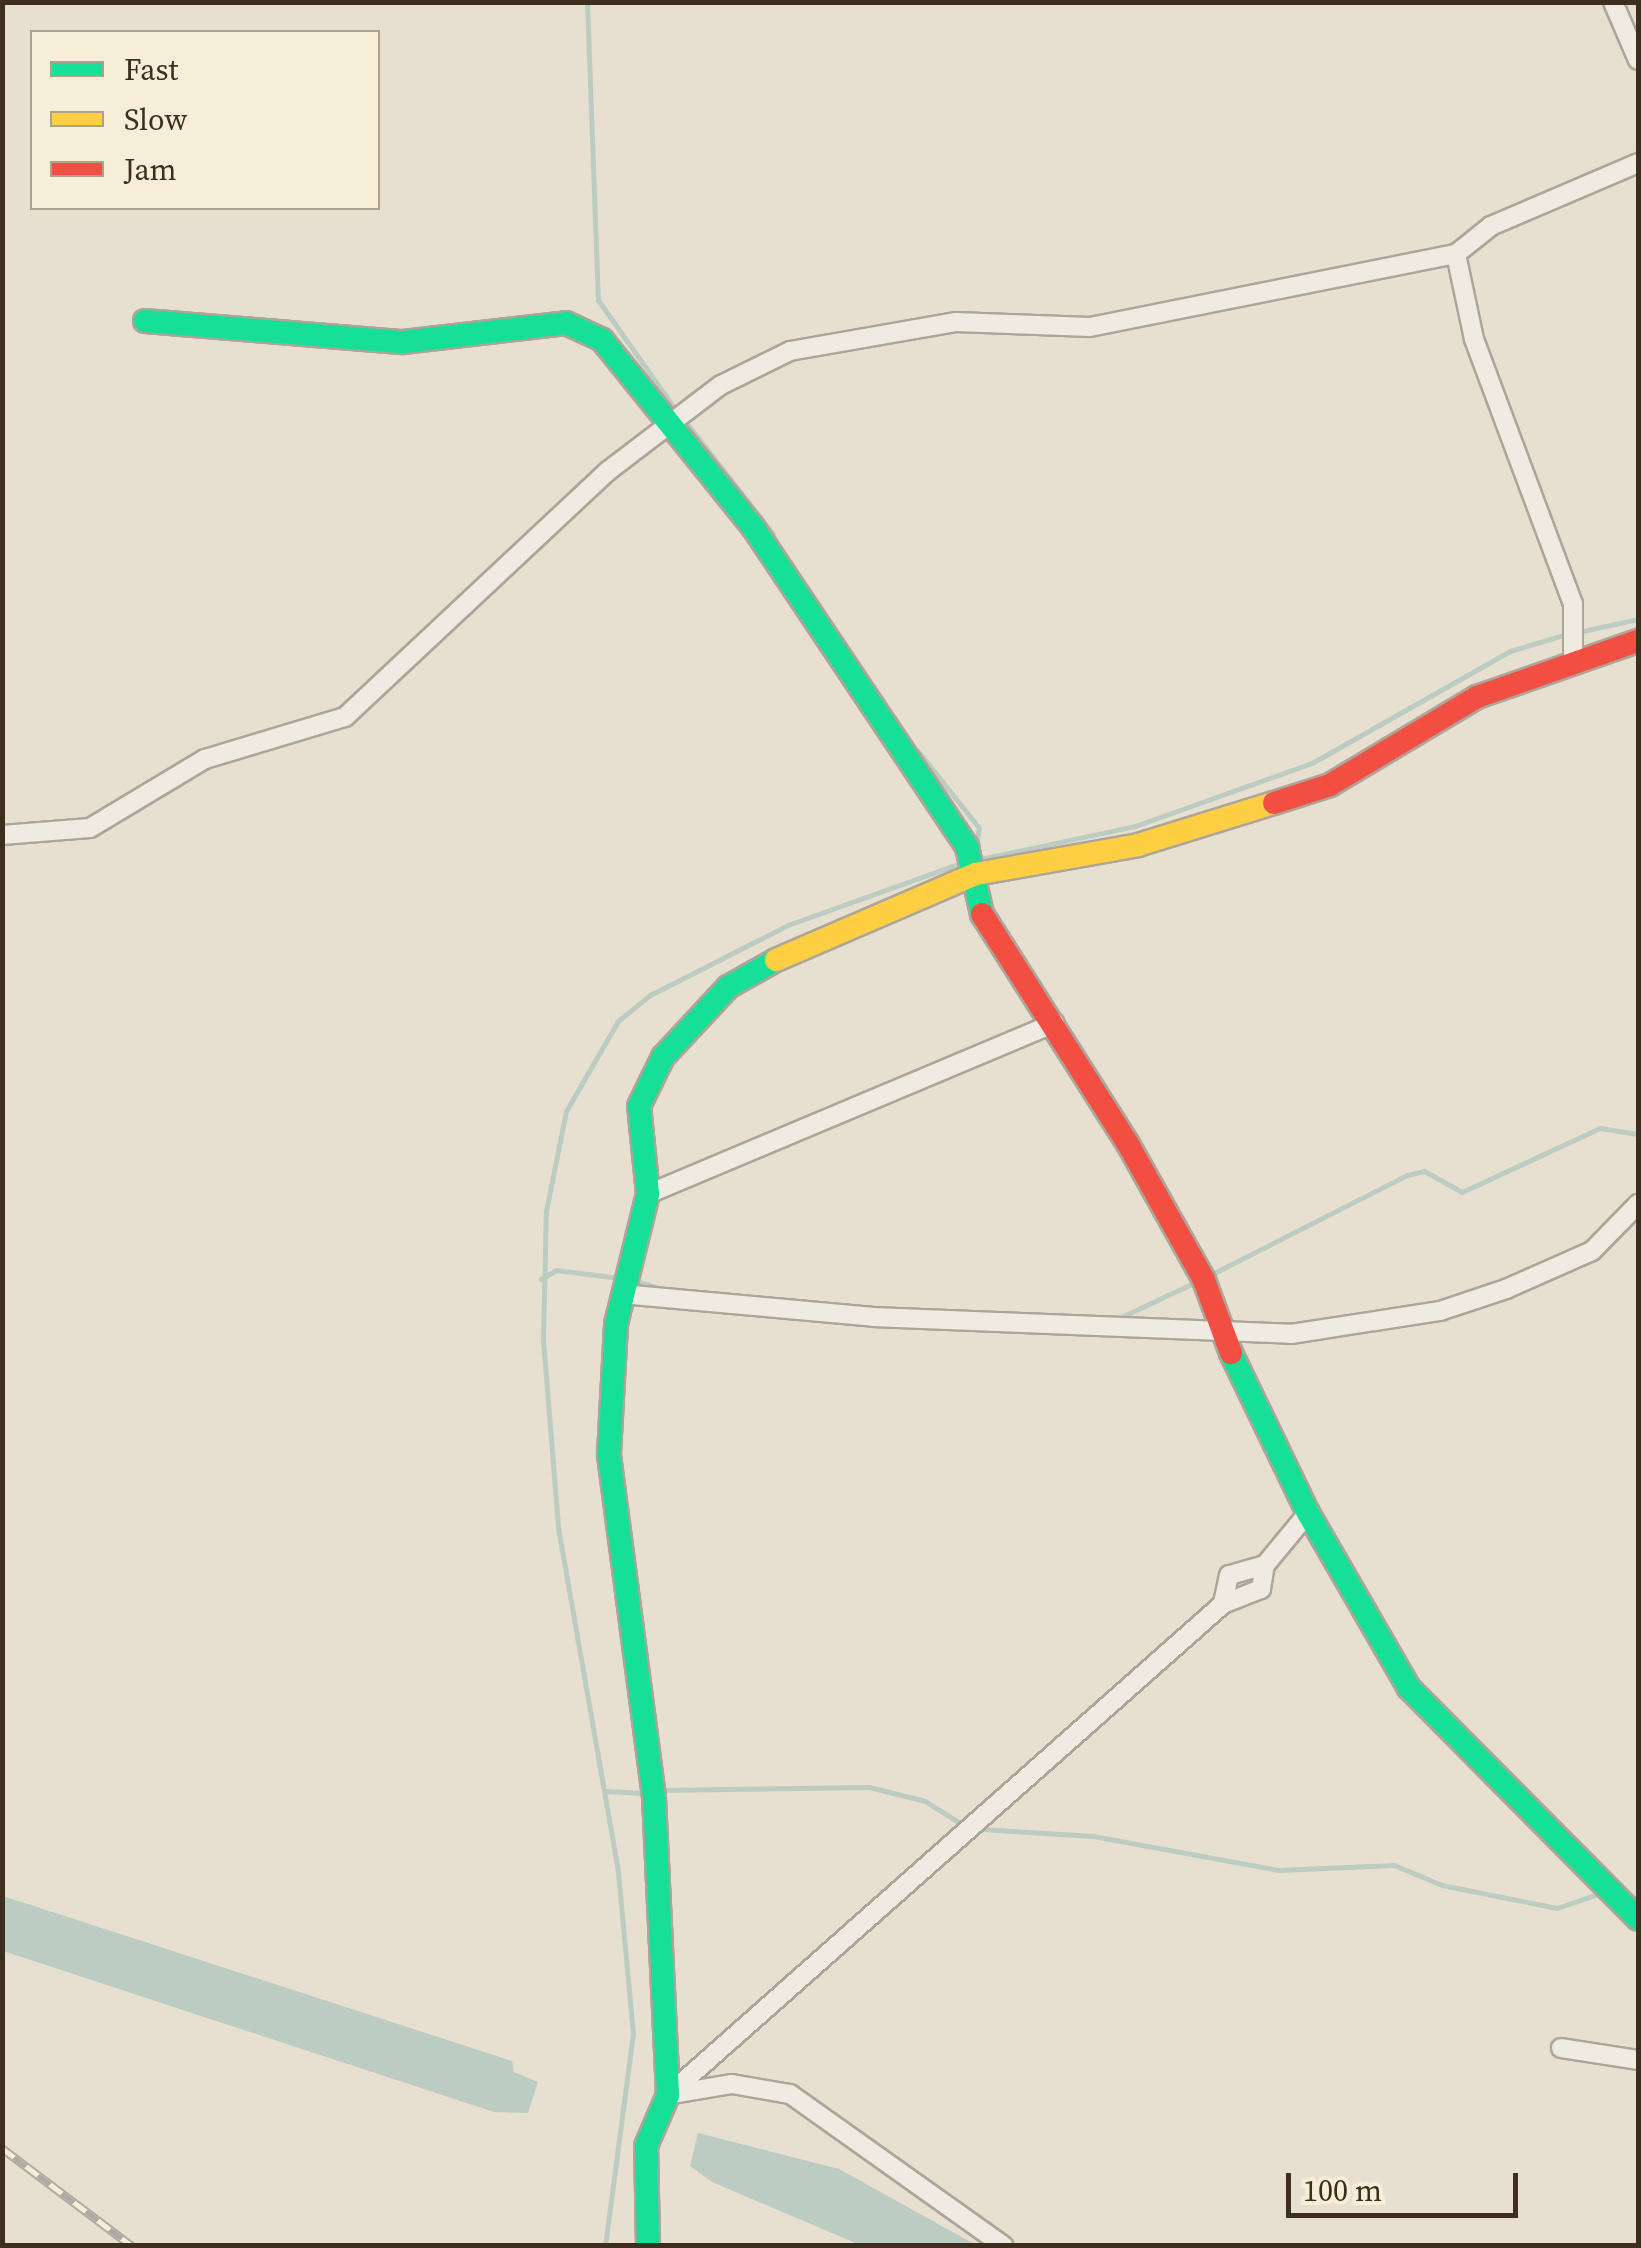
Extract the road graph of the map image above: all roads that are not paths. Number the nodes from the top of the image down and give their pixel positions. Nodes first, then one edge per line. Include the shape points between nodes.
1 (1613, 2) edge
2 (1638, 60) edge
3 (1636, 162) edge
4 (1456, 254) junction
5 (144, 321) dead end
6 (666, 430) junction
7 (1638, 641) edge
8 (1572, 661) junction
9 (2, 835) edge
10 (976, 874) junction
11 (1054, 1023) junction
12 (648, 1194) junction
13 (1638, 1204) edge
14 (622, 1294) junction
15 (1222, 1337) junction
16 (1308, 1513) junction
17 (1264, 1565) junction
18 (1224, 1604) junction
19 (1638, 1920) edge
20 (1561, 2048) dead end
21 (1638, 2060) edge
22 (668, 2095) junction
23 (648, 2246) edge
24 (1004, 2246) edge

1 - 2 street
3 - 4 street via 1491,226
4 - 6 street via 1090,327 956,322 790,351 721,385
4 - 8 street via 1474,339 1572,604
5 - 6 street via 403,342 566,324 602,340
6 - 9 street via 467,593 331,725 205,759 90,828
6 - 10 street via 753,528 967,847
7 - 8 street
8 - 10 street via 1477,697 1330,785 1138,845
10 - 11 street via 984,922
10 - 12 street via 811,940 696,1013 639,1106
11 - 12 street
11 - 15 street via 1204,1280
12 - 14 street
13 - 15 street via 1592,1252 1472,1301 1368,1324
14 - 15 street
14 - 22 street via 609,1454 654,1798
15 - 16 street
16 - 17 street
16 - 19 street via 1425,1709
17 - 18 street via 1261,1589
17 - 18 street via 1228,1574
18 - 22 street
20 - 21 street
22 - 23 street via 646,2146
22 - 24 street via 732,2084 790,2094

